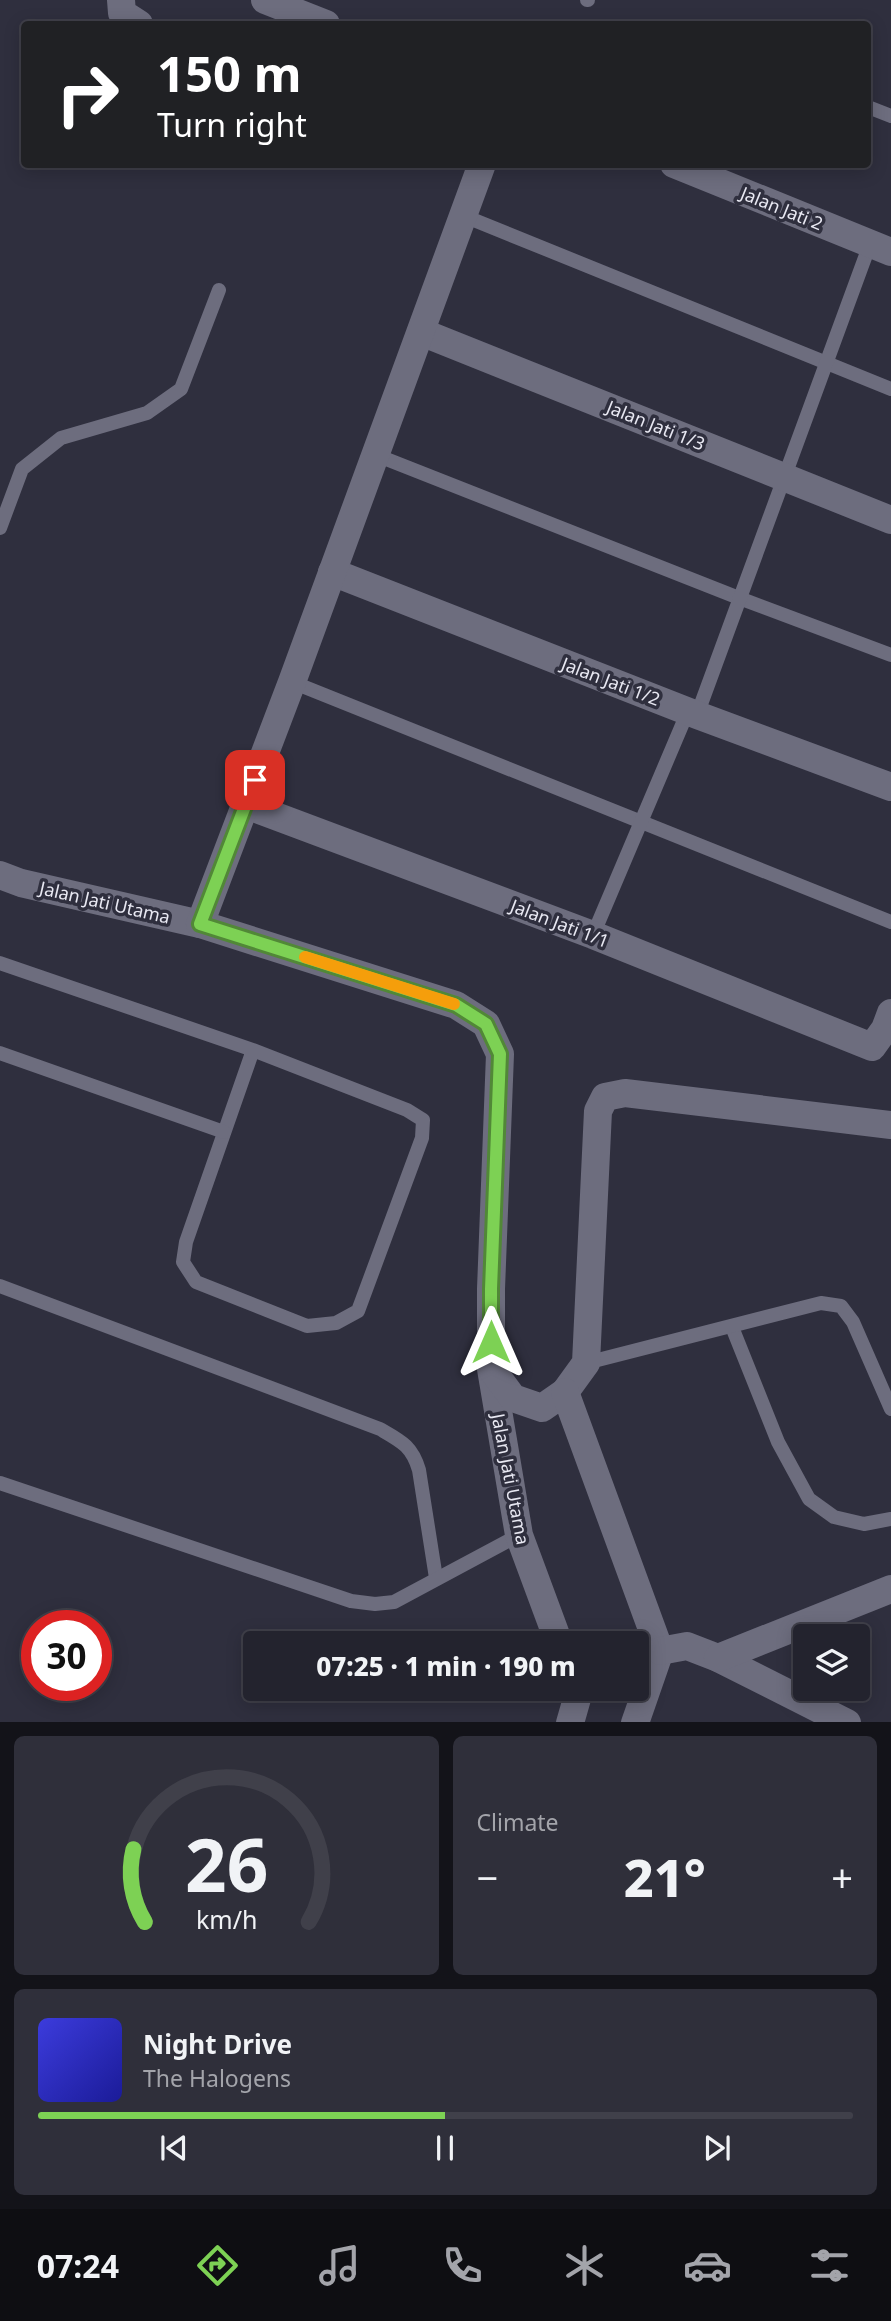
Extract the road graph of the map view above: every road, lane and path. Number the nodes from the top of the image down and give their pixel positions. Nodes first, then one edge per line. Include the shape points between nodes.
1 (121, 0) edge
2 (265, 0) edge
3 (134, 21) edge
4 (318, 21) edge
5 (871, 108) edge
6 (891, 116) edge
7 (481, 168) edge
8 (684, 168) edge
9 (464, 216) junction
10 (880, 248) edge
11 (219, 290) dead end
12 (421, 332) junction
13 (825, 363) junction
14 (891, 389) edge
15 (376, 455) junction
16 (784, 476) junction
17 (891, 520) edge
18 (0, 528) edge
19 (332, 572) junction
20 (739, 598) junction
21 (891, 655) edge
22 (292, 682) junction
23 (692, 713) junction
24 (891, 787) edge
25 (246, 805) junction
26 (640, 823) junction
27 (0, 875) edge
28 (891, 922) edge
29 (200, 924) junction
30 (593, 935) junction
31 (0, 963) edge
32 (885, 1030) edge
33 (253, 1049) junction
34 (0, 1052) edge
35 (891, 1125) edge
36 (224, 1132) junction
37 (0, 1286) edge
38 (732, 1328) junction
39 (586, 1363) junction
40 (491, 1369) junction
41 (565, 1392) junction
42 (891, 1409) edge
43 (0, 1482) edge
44 (891, 1519) edge
45 (519, 1535) junction
46 (436, 1578) junction
47 (891, 1589) edge
48 (555, 1631) edge
49 (660, 1651) junction
50 (718, 1658) junction
51 (576, 1701) edge
52 (570, 1722) edge
53 (635, 1722) edge
54 (846, 1722) edge

1 - 3 street via 121,13
2 - 4 street
5 - 6 lane
7 - 9 street
8 - 10 street, Jalan Jati 2
9 - 12 street
9 - 13 lane
10 - 13 lane
11 - 18 lane via 181,389 147,413 61,438 22,469
12 - 15 street
12 - 16 street, Jalan Jati 1/3
13 - 14 lane
13 - 16 lane
15 - 19 street
15 - 20 lane
16 - 17 street, Jalan Jati 1/3
16 - 20 lane
19 - 22 street
19 - 23 street, Jalan Jati 1/2
20 - 21 lane
20 - 23 lane
22 - 25 street
22 - 26 lane
23 - 24 street, Jalan Jati 1/2
23 - 26 lane
25 - 29 street
25 - 30 street, Jalan Jati 1/1
26 - 28 lane
26 - 30 lane
27 - 29 street, Jalan Jati Utama
29 - 40 street, Jalan Jati Utama via 456,1005 486,1024 500,1054
30 - 32 street, Jalan Jati 1/1
31 - 33 lane
33 - 36 lane
33 - 36 lane via 423,1120 422,1138 358,1311 336,1323 307,1326 196,1282 183,1262 186,1242
34 - 36 lane
35 - 39 street via 625,1093 605,1097 598,1111
37 - 46 lane via 368,1424 404,1442 415,1455 419,1470
38 - 39 lane
38 - 42 lane via 821,1303 841,1306 853,1322
38 - 44 lane via 778,1442 809,1499 834,1517 854,1522
39 - 41 street
40 - 41 street via 513,1398 541,1408
40 - 45 street, Jalan Jati Utama
41 - 49 street
43 - 46 lane via 352,1601 394,1602
45 - 46 lane
45 - 48 street, Jalan Jati Utama
47 - 50 street
49 - 50 street via 687,1646
49 - 53 street
50 - 54 street
51 - 52 street

